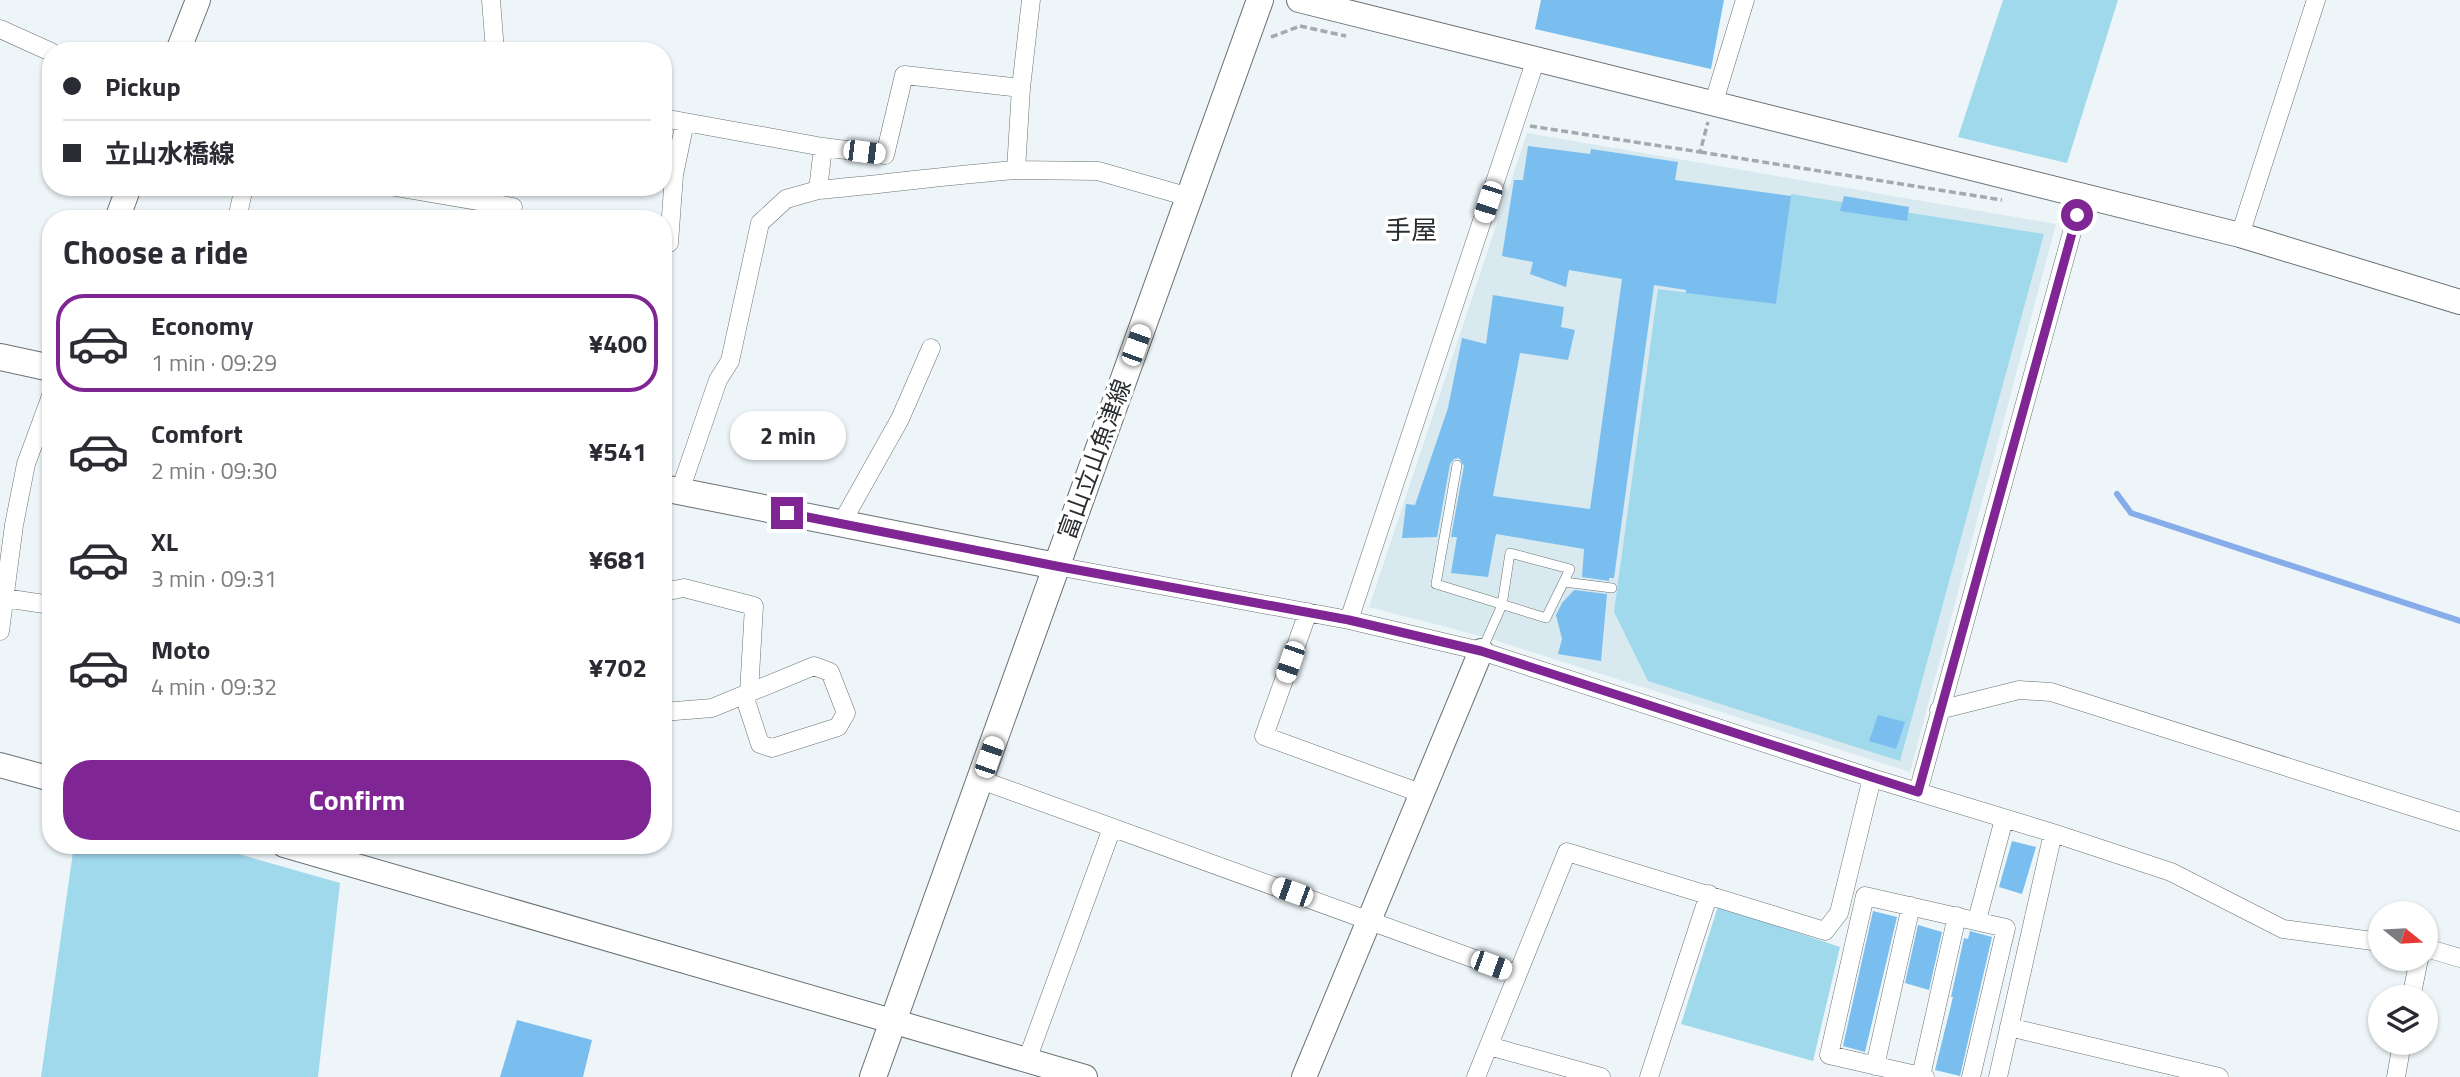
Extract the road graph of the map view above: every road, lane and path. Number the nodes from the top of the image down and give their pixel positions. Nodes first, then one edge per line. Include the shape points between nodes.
1 (198, 0) edge
2 (491, 0) edge
3 (1031, 0) edge
4 (1260, 0) edge
5 (1745, 0) edge
6 (2316, 0) edge
7 (1302, 1) edge
8 (0, 29) edge
9 (1247, 35) junction
10 (182, 42) edge
11 (494, 42) edge
12 (42, 48) edge
13 (1536, 59) junction
14 (1021, 88) junction
15 (1711, 112) junction
16 (672, 120) edge
17 (685, 122) junction
18 (1514, 123) junction
19 (823, 147) junction
20 (1700, 152) junction
21 (1016, 170) junction
22 (818, 190) junction
23 (435, 196) edge
24 (2082, 196) junction
25 (1189, 197) junction
26 (2002, 200) dead end
27 (499, 210) edge
28 (671, 210) edge
29 (2240, 235) junction
30 (2460, 302) edge
31 (931, 348) dead end
32 (0, 357) edge
33 (42, 366) edge
34 (42, 421) edge
35 (1457, 465) dead end
36 (672, 490) edge
37 (7, 523) edge
38 (841, 524) junction
39 (1056, 566) junction
40 (1564, 582) junction
41 (1612, 588) dead end
42 (672, 590) edge
43 (4, 598) junction
44 (42, 604) edge
45 (1502, 605) junction
46 (1308, 612) junction
47 (1349, 620) junction
48 (0, 631) edge
49 (1481, 651) junction
50 (747, 694) junction
51 (1939, 710) junction
52 (672, 711) edge
53 (0, 765) edge
54 (42, 777) edge
55 (1872, 778) junction
56 (981, 780) junction
57 (1918, 792) junction
58 (1423, 794) junction
59 (2004, 819) junction
60 (2460, 822) edge
61 (1112, 828) junction
62 (2053, 833) junction
63 (316, 854) edge
64 (1709, 894) junction
65 (1911, 906) junction
66 (1957, 916) junction
67 (1369, 920) junction
68 (1977, 920) junction
69 (2368, 940) edge
70 (2438, 952) edge
71 (2460, 958) edge
72 (1516, 974) junction
73 (894, 1020) junction
74 (2009, 1027) junction
75 (1489, 1046) junction
76 (2400, 1055) edge
77 (1027, 1060) junction
78 (1875, 1066) junction
79 (1059, 1073) edge
80 (873, 1077) edge
81 (1085, 1077) edge
82 (1304, 1077) edge
83 (1476, 1077) edge
84 (1601, 1077) edge
85 (1649, 1077) edge
86 (1923, 1077) edge
87 (1971, 1077) edge
88 (1998, 1077) edge
89 (2219, 1077) edge
90 (2396, 1077) edge

1 - 10 street
2 - 11 street
3 - 14 street
4 - 9 main road, 富山立山魚津線
5 - 15 street
6 - 29 street
7 - 9 path via 1300,26 1267,38
7 - 13 street
8 - 12 street
9 - 25 main road, 富山立山魚津線
13 - 15 street
13 - 18 street
14 - 19 street via 904,75 885,155
14 - 21 street
15 - 20 path
15 - 24 street
16 - 17 street
17 - 19 street
17 - 28 street
18 - 20 path
18 - 47 street
19 - 22 street
20 - 26 path
21 - 22 street
21 - 25 street via 1098,171
22 - 36 street via 786,200 760,223 730,361
23 - 27 street
24 - 29 street
24 - 51 street
25 - 39 main road, 富山立山魚津線
29 - 30 street
31 - 38 street via 900,419
32 - 33 main road
34 - 37 street
35 - 45 lane via 1436,584
36 - 38 main road
37 - 43 street
38 - 39 main road
39 - 46 street
39 - 56 main road, 富山立山魚津線
40 - 41 lane
40 - 45 lane via 1546,618
40 - 45 lane via 1570,569 1510,553
42 - 50 street via 684,588 754,606
43 - 44 street
43 - 48 street
45 - 49 lane
46 - 47 street
46 - 58 street via 1264,736
47 - 49 street
49 - 55 street
49 - 58 street
50 - 50 street via 814,666 830,672 846,713 838,727 772,748 760,744
50 - 52 street via 712,708
51 - 57 street
51 - 60 street via 2019,690 2051,692
53 - 54 street
55 - 57 street
55 - 64 street via 1839,913 1825,931
56 - 61 street
56 - 73 main road, 富山立山魚津線
57 - 59 street
58 - 67 street
59 - 62 street
59 - 68 street
61 - 67 street
61 - 77 street
62 - 69 street via 2171,872 2283,929
62 - 74 street
63 - 73 street
64 - 72 street via 1567,852
64 - 85 street
65 - 66 street
65 - 78 street
65 - 78 street via 1865,896 1829,1055
66 - 68 street
66 - 86 street
67 - 72 street
67 - 82 street
68 - 87 street via 2006,928
70 - 71 street
72 - 75 street
73 - 77 street
73 - 80 main road, 富山立山魚津線
74 - 88 street
74 - 89 street
75 - 83 street
75 - 84 street
76 - 90 street
77 - 79 street
78 - 86 street
79 - 81 street

